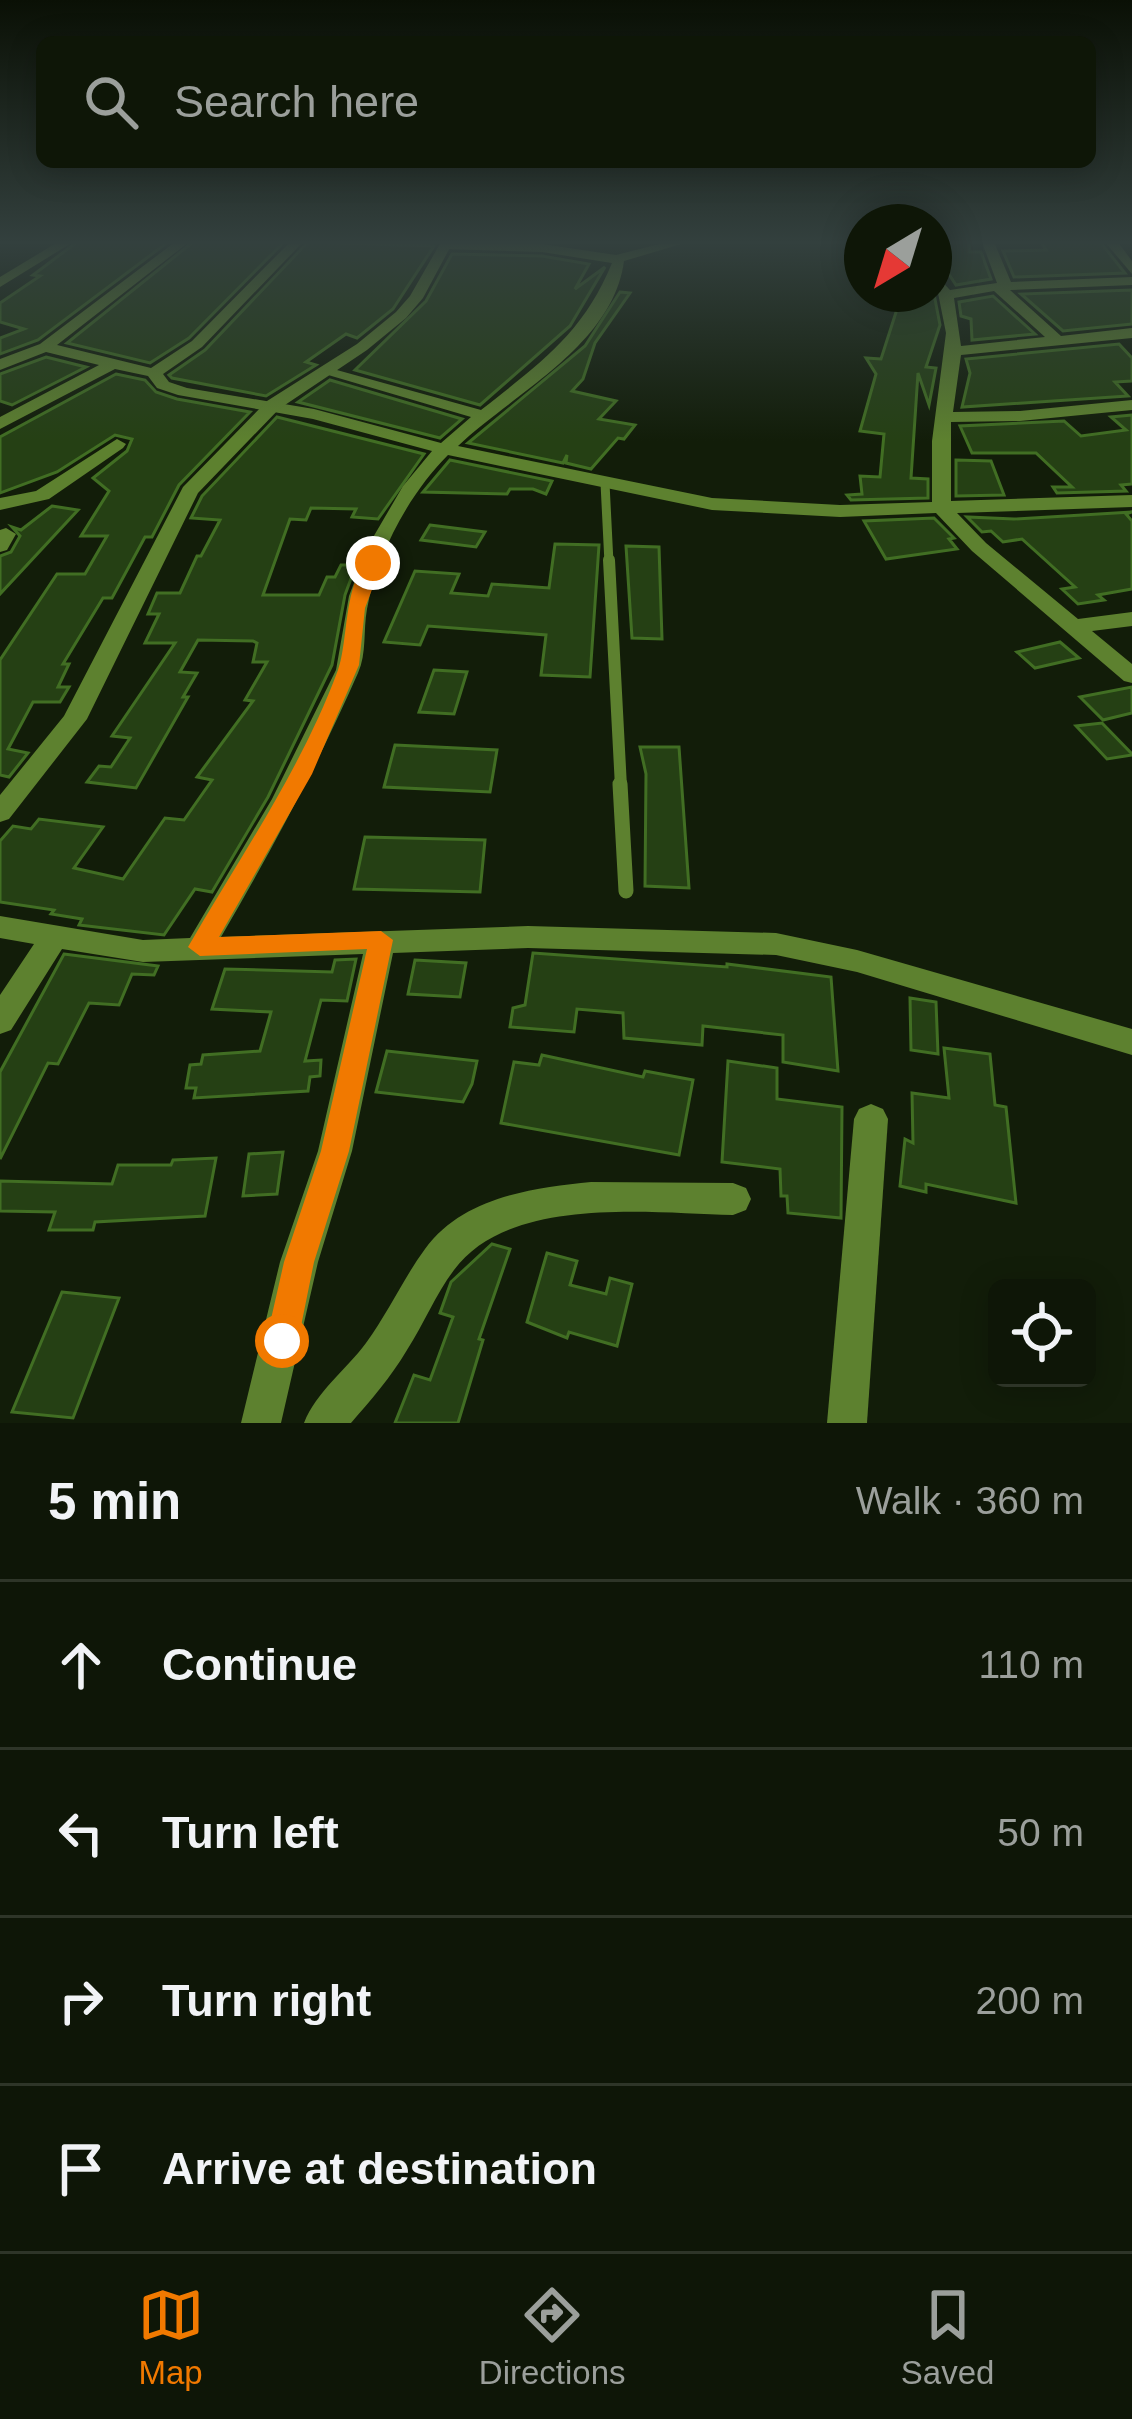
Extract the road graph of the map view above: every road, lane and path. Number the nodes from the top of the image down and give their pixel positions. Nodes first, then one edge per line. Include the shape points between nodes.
1 (95, 308) edge
2 (235, 308) edge
3 (407, 308) edge
4 (598, 308) edge
5 (1024, 308) edge
6 (952, 312) edge
7 (1132, 333) edge
8 (1054, 338) junction
9 (45, 346) junction
10 (955, 351) junction
11 (112, 364) junction
12 (0, 365) edge
13 (326, 372) junction
14 (154, 373) junction
15 (273, 405) junction
16 (1132, 405) edge
17 (481, 415) junction
18 (944, 416) junction
19 (0, 424) edge
20 (117, 444) dead end
21 (440, 448) junction
22 (605, 483) junction
23 (1132, 500) edge
24 (0, 504) edge
25 (941, 508) junction
26 (1015, 577) junction
27 (1063, 583) dead end
28 (1132, 620) edge
29 (1076, 626) junction
30 (1132, 676) edge
31 (0, 813) edge
32 (626, 891) dead end
33 (0, 927) edge
34 (53, 939) junction
35 (381, 940) junction
36 (200, 947) junction
37 (0, 1021) edge
38 (1132, 1042) edge
39 (872, 1119) dead end
40 (733, 1199) dead end
41 (261, 1423) edge
42 (324, 1423) edge
43 (847, 1423) edge

1 - 9 street
2 - 14 street
3 - 13 street
4 - 17 street via 539,375
5 - 8 street
6 - 10 street
7 - 8 street
8 - 10 street
9 - 11 street
9 - 12 street
10 - 18 street
11 - 14 street
11 - 19 street
13 - 15 street
13 - 17 street
14 - 15 street via 173,389
15 - 21 street
15 - 31 street via 190,491 74,718
16 - 18 street
17 - 21 street
18 - 25 street
20 - 24 street via 42,495
21 - 22 street
21 - 36 street via 373,563 356,608 350,665 302,774
22 - 25 street via 759,509
22 - 32 lane
23 - 25 street
25 - 26 street
26 - 27 street
26 - 29 street
28 - 29 street
29 - 30 street
33 - 34 street
34 - 36 street via 143,951
34 - 37 street
35 - 36 street
35 - 38 street via 776,944
35 - 41 street via 335,1151
39 - 43 street
40 - 42 street via 529,1206 484,1221 458,1238 387,1348

